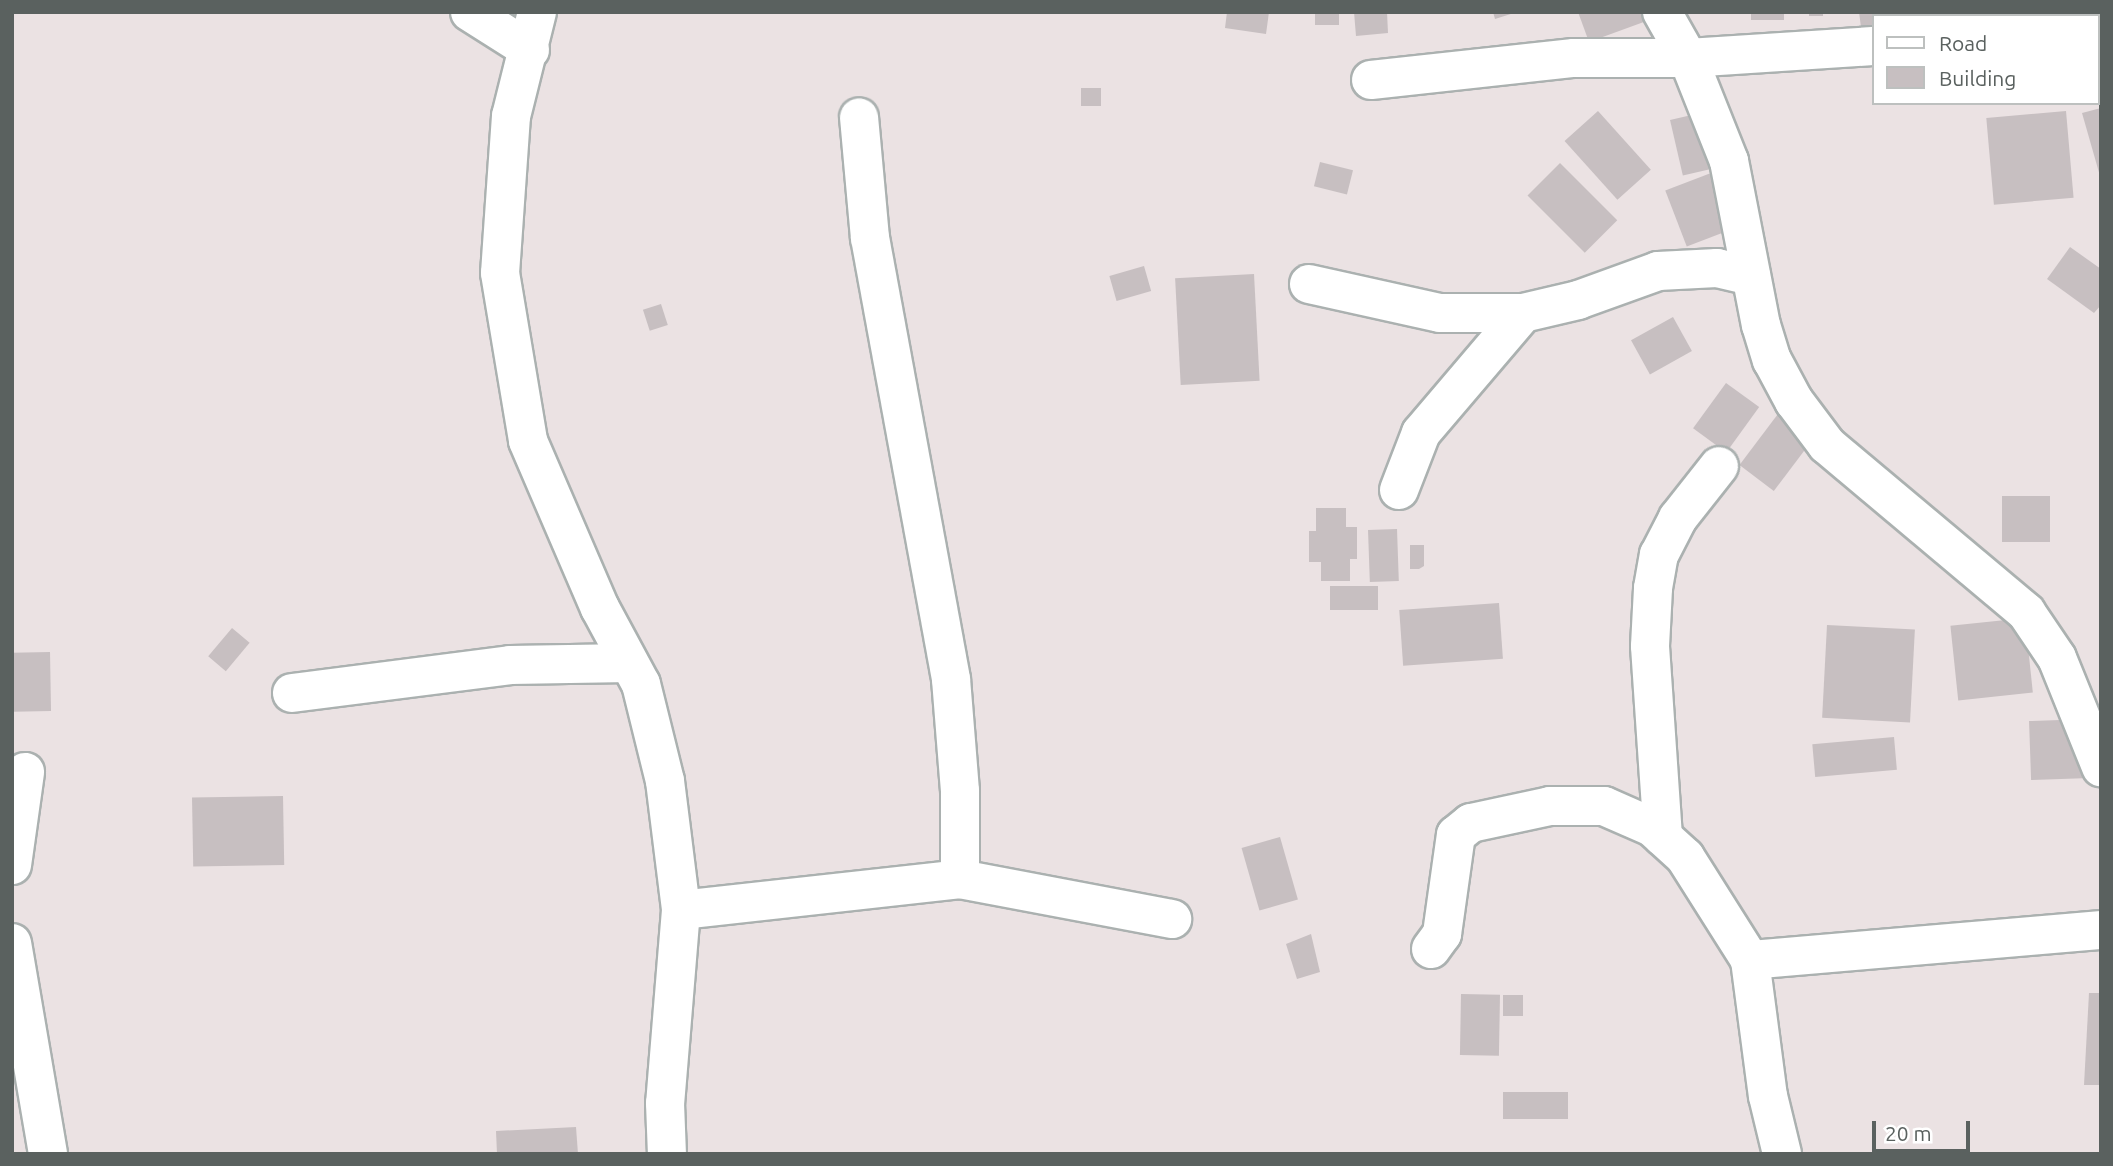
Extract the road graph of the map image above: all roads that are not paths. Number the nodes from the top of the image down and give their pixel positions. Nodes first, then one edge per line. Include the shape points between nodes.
1 (470, 12) edge
2 (537, 12) edge
3 (1662, 12) edge
4 (1871, 46) edge
5 (530, 50) junction
6 (1688, 58) junction
7 (1371, 80) dead end
8 (859, 117) dead end
9 (1751, 276) junction
10 (1309, 284) dead end
11 (1523, 313) junction
12 (1719, 466) dead end
13 (1399, 490) dead end
14 (629, 663) junction
15 (292, 693) dead end
16 (2101, 766) edge
17 (25, 772) dead end
18 (1663, 837) junction
19 (12, 865) edge
20 (960, 879) junction
21 (681, 910) junction
22 (1172, 919) dead end
23 (2101, 930) edge
24 (12, 943) edge
25 (1431, 949) dead end
26 (1750, 960) junction
27 (48, 1154) edge
28 (667, 1154) edge
29 (1782, 1154) edge

1 - 5 street
2 - 5 street
3 - 6 street
4 - 6 street
5 - 14 street via 511,116 502,286 528,441 600,608
6 - 7 street via 1574,58
6 - 9 street via 1728,161
8 - 20 street via 870,238 951,679 960,791
9 - 11 street via 1717,268 1658,271 1578,300
9 - 16 street via 1772,360 1794,401 1826,445 2026,612 2057,658
10 - 11 street via 1440,313
11 - 13 street via 1421,433
12 - 18 street via 1678,518 1659,555 1653,588 1650,646
14 - 15 street via 510,665
14 - 21 street via 641,684 665,781
17 - 19 street
18 - 25 street via 1652,827 1604,806 1550,806 1471,823 1456,835 1442,934
18 - 26 street via 1685,858
20 - 21 street
20 - 22 street
21 - 28 street via 665,1103
23 - 26 street
24 - 27 street
26 - 29 street via 1768,1096

